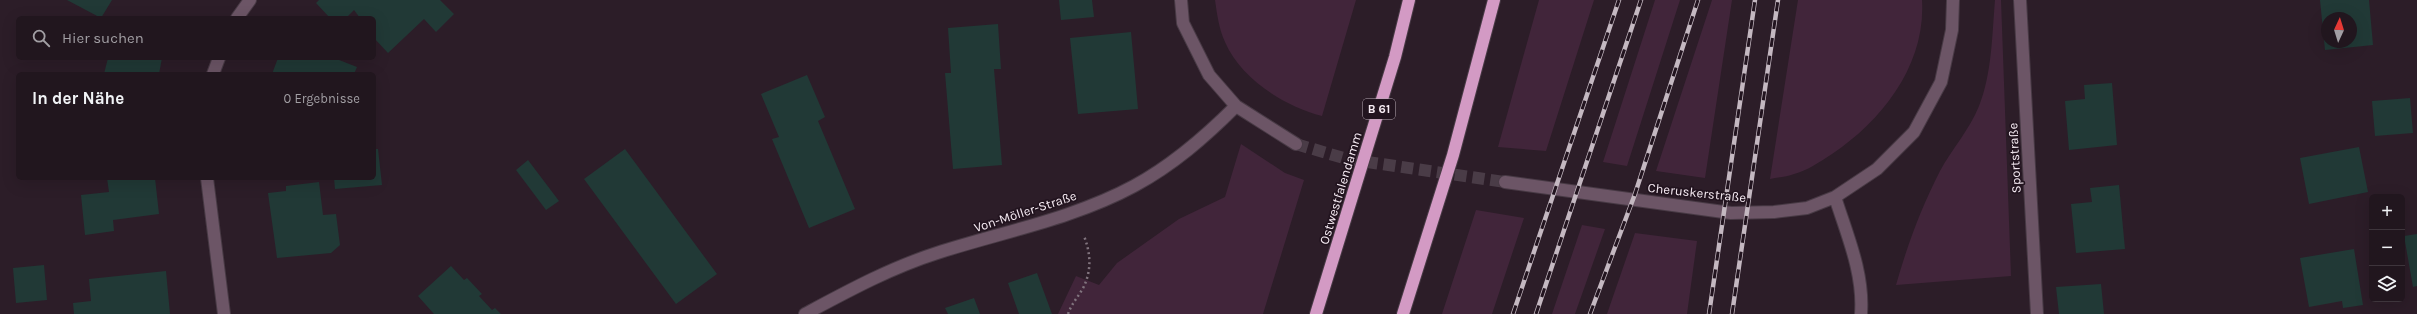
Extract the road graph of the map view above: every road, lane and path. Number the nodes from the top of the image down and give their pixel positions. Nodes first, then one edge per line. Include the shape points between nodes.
1 (250, 0) edge
2 (1182, 0) edge
3 (1409, 0) edge
4 (1494, 0) edge
5 (1953, 0) edge
6 (2020, 0) edge
7 (238, 16) edge
8 (218, 60) edge
9 (214, 72) edge
10 (1236, 106) junction
11 (1296, 144) tunnel mouth
12 (207, 180) edge
13 (1504, 182) tunnel mouth
14 (1835, 197) junction
15 (1074, 211) junction
16 (224, 314) edge
17 (805, 314) edge
18 (1068, 314) edge
19 (1316, 314) edge
20 (1403, 314) edge
21 (1861, 314) edge
22 (2037, 314) edge

1 - 7 street
2 - 10 street via 1183,23 1209,75
3 - 19 highway, Ostwestfalendamm / B 61 via 1395,57
4 - 20 highway via 1453,155
5 - 14 street, Cheruskerstraße via 1952,30 1941,82 1914,132 1877,169
6 - 22 street, Sportstraße
8 - 9 street
10 - 11 street
10 - 15 street, Von-Möller-Straße via 1185,154 1134,186
12 - 16 street
13 - 14 street, Cheruskerstraße via 1731,213 1807,208
14 - 21 street via 1856,259 1862,300
15 - 17 street, Von-Möller-Straße via 935,254 865,281
15 - 18 path via 1089,248 1090,269 1083,288

